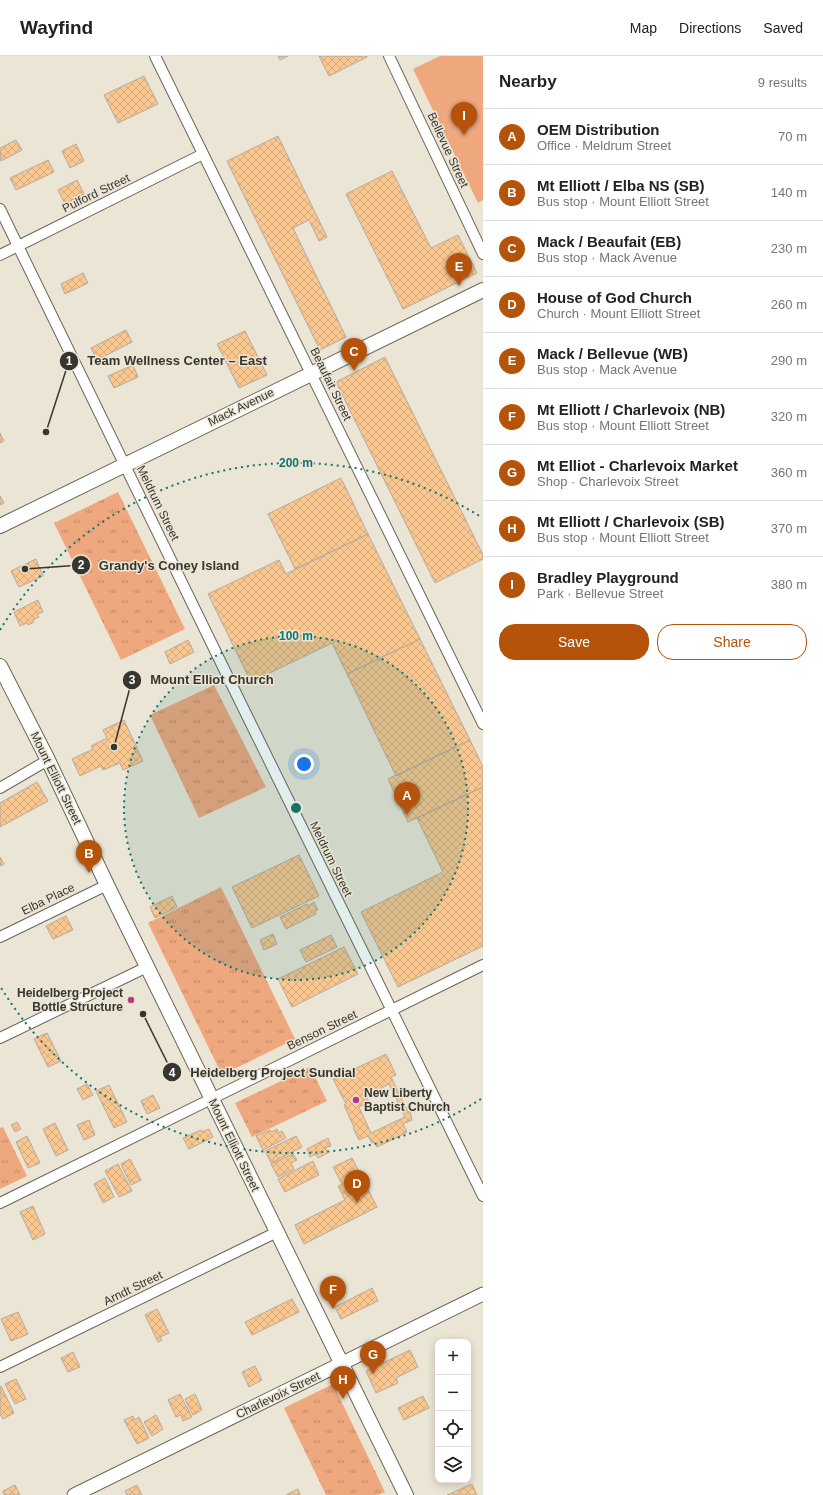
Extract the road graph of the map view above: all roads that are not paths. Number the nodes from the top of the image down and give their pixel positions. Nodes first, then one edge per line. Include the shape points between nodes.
1 (155, 56) edge
2 (392, 57) edge
3 (203, 154) junction
4 (0, 209) edge
5 (18, 246) junction
6 (483, 254) edge
7 (0, 255) edge
8 (483, 290) edge
9 (311, 373) junction
10 (125, 465) junction
11 (0, 526) edge
12 (0, 666) edge
13 (483, 724) edge
14 (48, 760) junction
15 (0, 788) edge
16 (107, 885) junction
17 (0, 937) edge
18 (483, 965) edge
19 (147, 968) junction
20 (391, 1010) junction
21 (0, 1038) edge
22 (212, 1099) junction
23 (483, 1196) edge
24 (0, 1203) edge
25 (277, 1232) junction
26 (483, 1294) edge
27 (342, 1364) junction
28 (0, 1367) edge
29 (74, 1495) edge
30 (406, 1495) edge

1 - 3 street, Beaufait Street
2 - 6 street, Bellevue Street
3 - 5 street, Pulford Street
3 - 9 street, Beaufait Street
4 - 5 street, Meldrum Street
5 - 7 street, Pulford Street
5 - 10 street, Meldrum Street
8 - 9 main road, Mack Avenue
9 - 10 main road, Mack Avenue
9 - 13 street, Beaufait Street
10 - 11 main road, Mack Avenue
10 - 20 street, Meldrum Street
12 - 14 main road, Mount Elliott Street
14 - 15 street
14 - 16 main road, Mount Elliott Street
16 - 17 street, Elba Place
16 - 19 main road, Mount Elliott Street
18 - 20 street, Benson Street
19 - 21 street
19 - 22 main road, Mount Elliott Street
20 - 22 street, Benson Street
20 - 23 street, Meldrum Street
22 - 24 street, Benson Street
22 - 25 main road, Mount Elliott Street
25 - 27 main road, Mount Elliott Street
25 - 28 street, Arndt Street
26 - 27 street, Charlevoix Street
27 - 29 street, Charlevoix Street
27 - 30 main road, Mount Elliott Street

